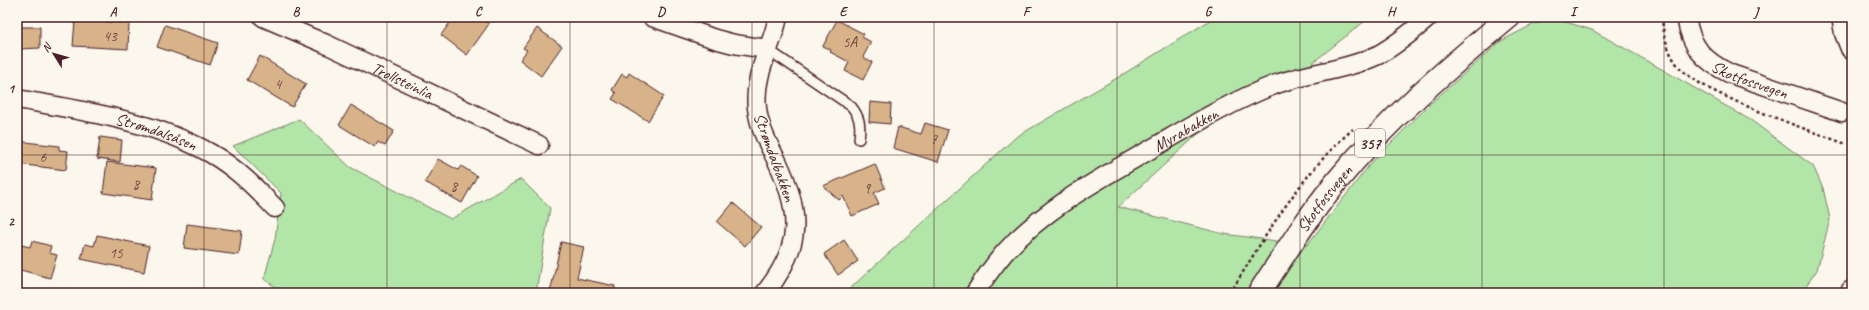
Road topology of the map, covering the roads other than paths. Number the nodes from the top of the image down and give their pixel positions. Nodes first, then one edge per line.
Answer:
1 (264, 17) edge
2 (652, 17) edge
3 (778, 17) edge
4 (1429, 17) edge
5 (1509, 17) edge
6 (1686, 17) edge
7 (1843, 17) edge
8 (1852, 48) edge
9 (767, 49) junction
10 (17, 99) edge
11 (1842, 112) dead end
12 (859, 139) dead end
13 (539, 146) dead end
14 (275, 208) dead end
15 (764, 293) edge
16 (975, 293) edge
17 (1258, 293) edge

1 - 13 street, Trollsteinlia
2 - 9 street
3 - 9 street, Strømdalbakken
4 - 16 street, Myrabakken
5 - 17 main road, Skotfossvegen / 357
6 - 11 street, Skotfossvegen
7 - 8 main road
9 - 12 lane
9 - 15 street, Strømdalbakken
10 - 14 street, Strømdalsåsen

